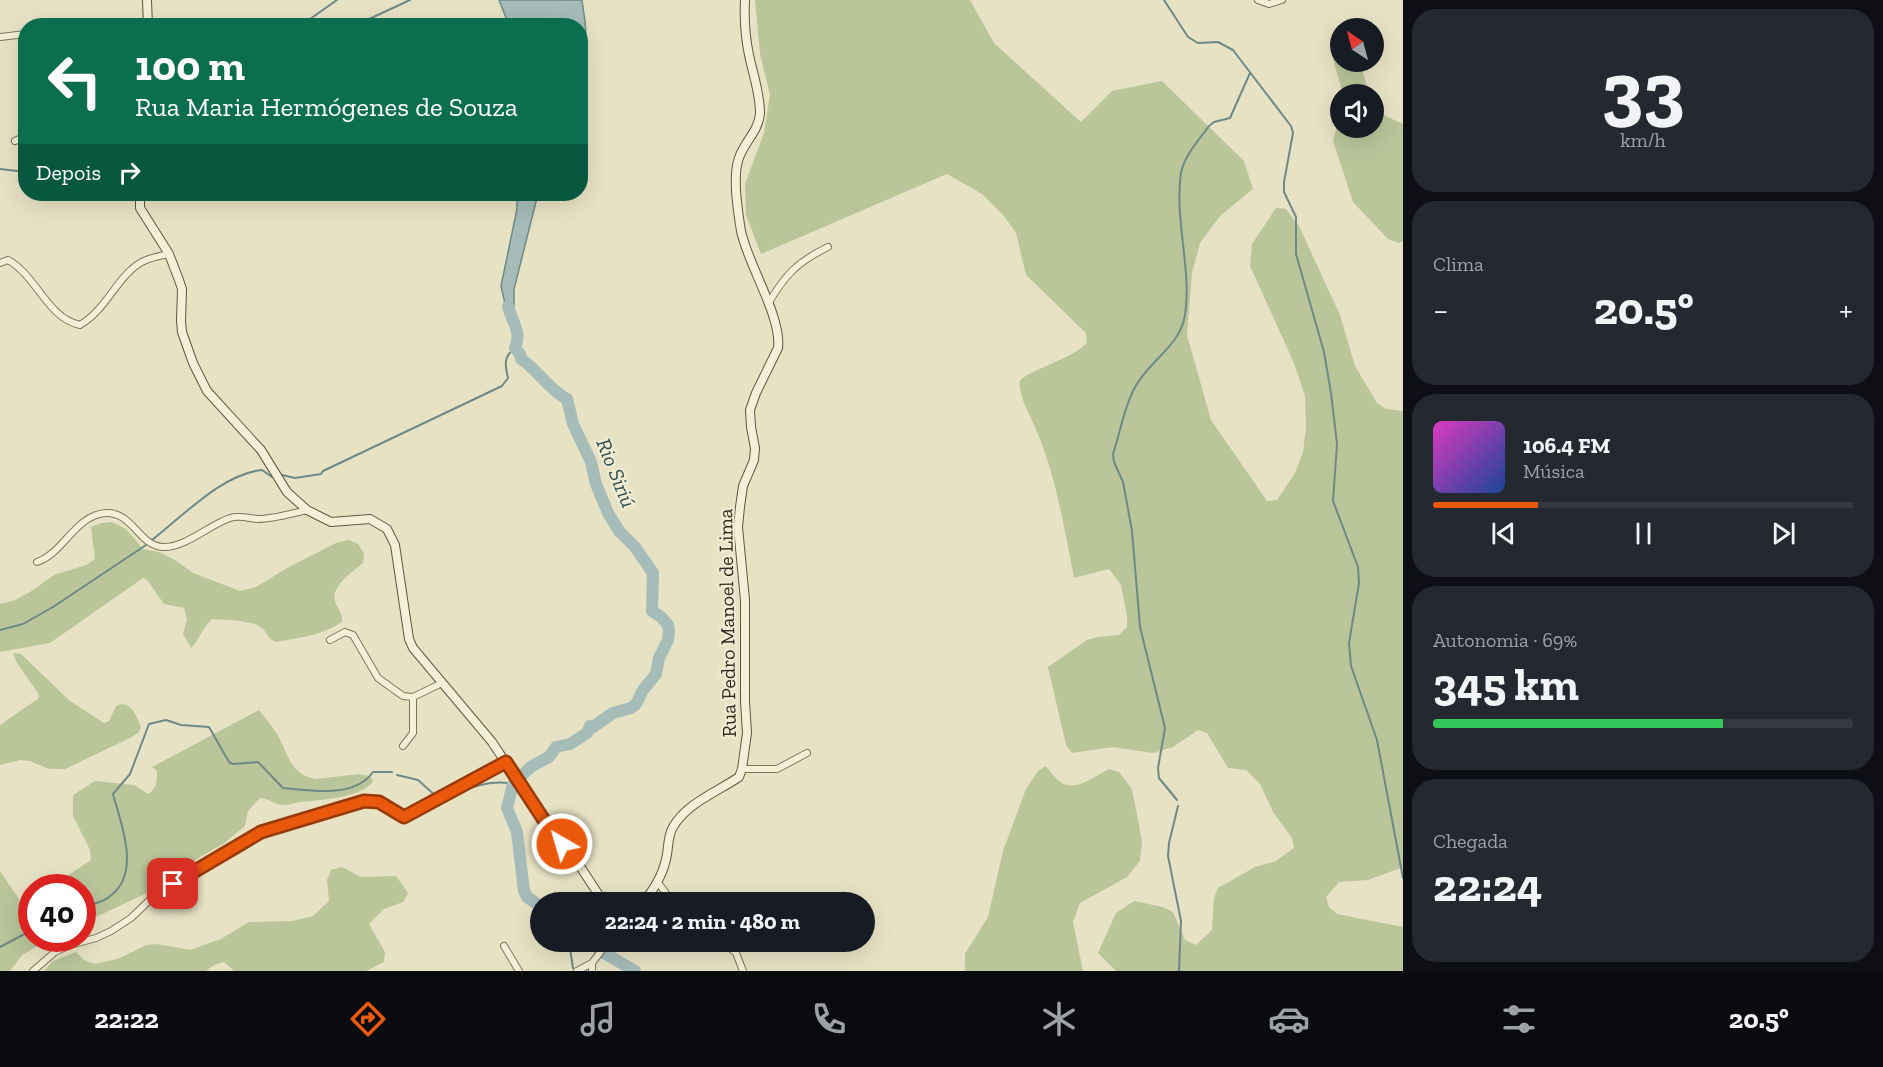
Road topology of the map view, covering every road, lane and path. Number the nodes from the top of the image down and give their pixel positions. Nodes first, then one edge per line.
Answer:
1 (147, 0) edge
2 (745, 0) edge
3 (1258, 0) edge
4 (1282, 0) edge
5 (148, 18) edge
6 (18, 35) edge
7 (0, 37) edge
8 (18, 140) edge
9 (15, 141) dead end
10 (140, 201) edge
11 (828, 247) dead end
12 (169, 254) junction
13 (0, 262) edge
14 (768, 305) junction
15 (307, 510) junction
16 (37, 562) dead end
17 (330, 640) dead end
18 (442, 683) junction
19 (413, 697) junction
20 (403, 746) dead end
21 (807, 753) dead end
22 (506, 762) junction
23 (742, 769) junction
24 (657, 882) junction
25 (597, 892) edge
26 (651, 892) edge
27 (665, 892) edge
28 (504, 946) dead end
29 (600, 952) edge
30 (734, 952) edge
31 (592, 963) junction
32 (33, 971) edge
33 (519, 971) edge
34 (577, 971) edge
35 (592, 971) edge
36 (743, 971) edge

1 - 5 street
2 - 14 street, Rua Pedro Manoel de Lima
3 - 4 street
6 - 7 street
8 - 9 street
10 - 12 street
11 - 14 street
12 - 13 street
12 - 15 street
14 - 23 street, Rua Pedro Manoel de Lima
15 - 16 street
15 - 18 street
17 - 19 street
18 - 19 street
18 - 22 street
19 - 20 street
21 - 23 street
22 - 25 street
22 - 32 street
23 - 24 street
24 - 26 street
24 - 27 street
28 - 33 street
29 - 31 street
30 - 36 street
31 - 34 street
31 - 35 street

